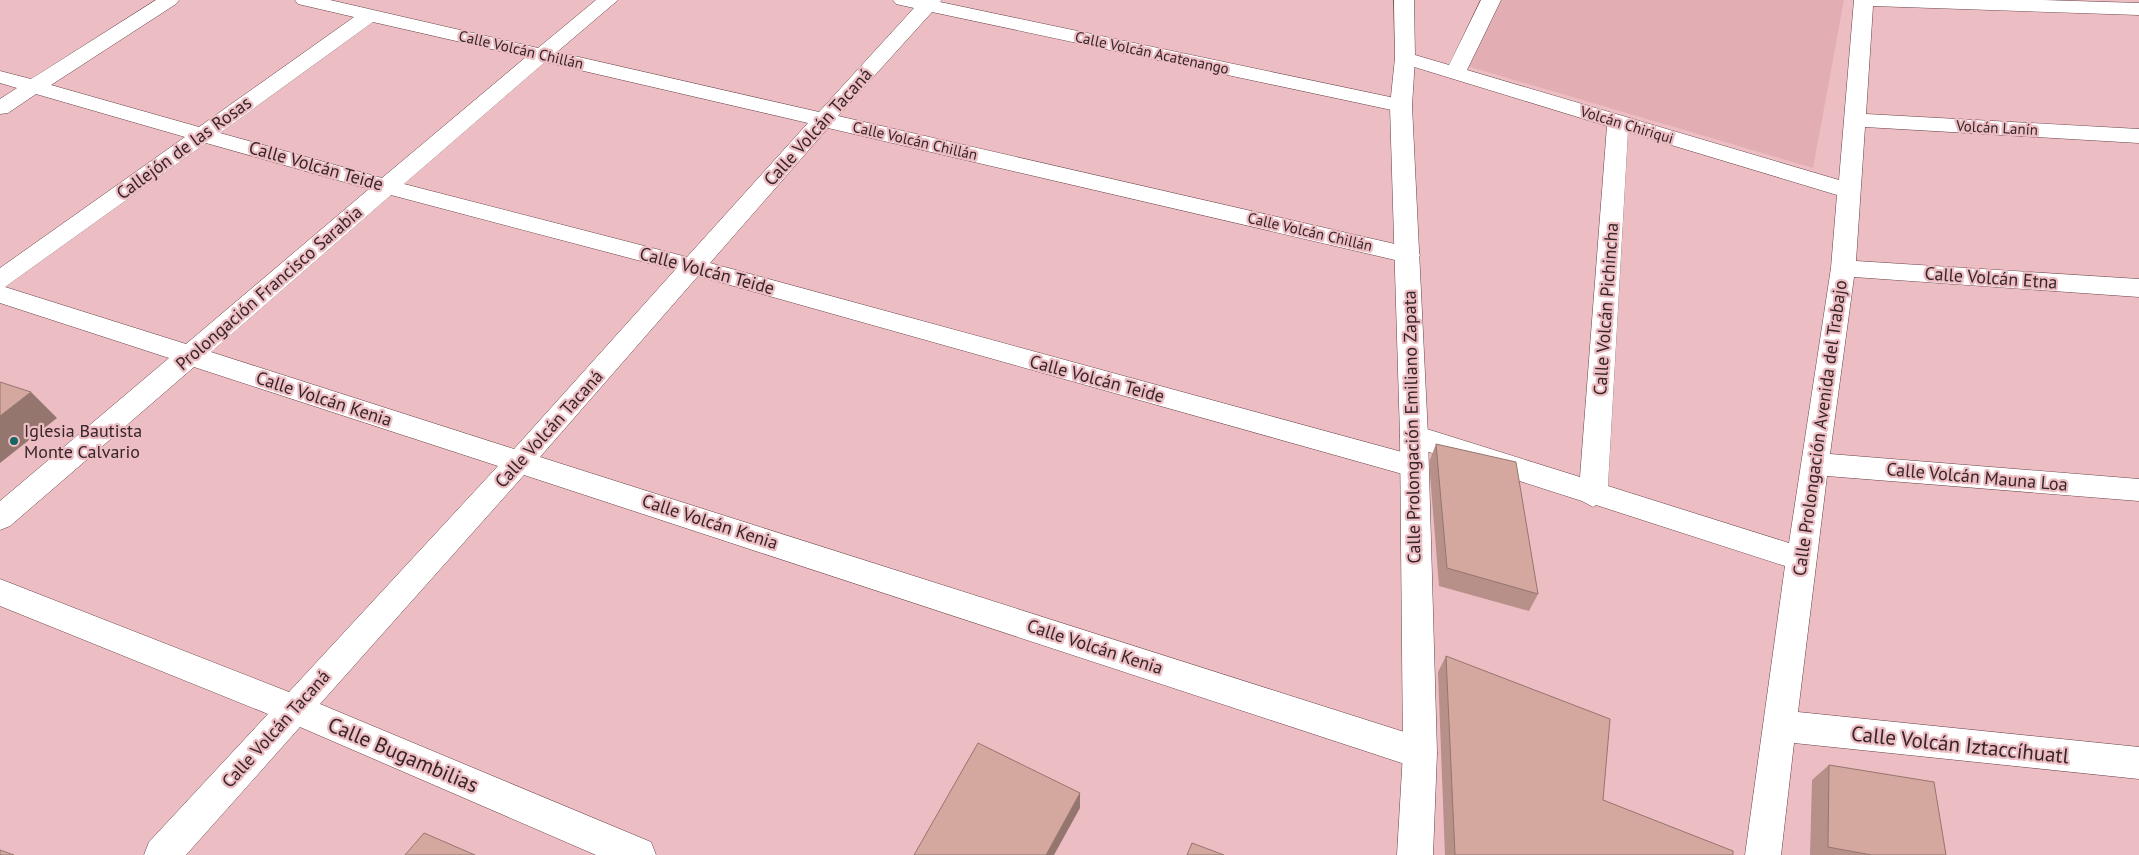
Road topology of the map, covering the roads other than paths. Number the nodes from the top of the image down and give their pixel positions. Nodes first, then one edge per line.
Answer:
1 (169, 0) edge
2 (305, 0) edge
3 (608, 0) edge
4 (1404, 0) edge
5 (1491, 0) edge
6 (1864, 0) edge
7 (1871, 0) edge
8 (921, 2) edge
9 (2139, 9) edge
10 (368, 16) junction
11 (542, 54) junction
12 (1405, 58) junction
13 (1456, 73) junction
14 (0, 77) edge
15 (33, 87) junction
16 (1401, 106) junction
17 (0, 108) edge
18 (823, 120) junction
19 (1854, 120) junction
20 (1618, 123) junction
21 (204, 134) junction
22 (2139, 136) edge
23 (387, 187) junction
24 (1849, 191) junction
25 (1408, 255) junction
26 (694, 267) junction
27 (1843, 268) junction
28 (0, 280) edge
29 (2139, 288) edge
30 (0, 294) edge
31 (189, 356) junction
32 (1414, 436) junction
33 (520, 461) junction
34 (1816, 464) junction
35 (1413, 466) junction
36 (2139, 490) edge
37 (1593, 495) junction
38 (0, 518) edge
39 (1801, 559) junction
40 (0, 592) edge
41 (294, 709) junction
42 (1780, 726) junction
43 (1420, 752) junction
44 (2139, 763) edge
45 (162, 855) edge
46 (638, 855) edge
47 (1415, 855) edge
48 (1764, 855) edge

1 - 15 street
2 - 10 street, Calle Volcán Chillán
3 - 11 street, Prolongación Francisco Sarabia
4 - 12 street, Calle Prolongación Emiliano Zapata
5 - 13 street
6 - 19 street, Calle Prolongación Avenida del Trabajo
7 - 9 street
8 - 16 street, Calle Volcán Acatenango
8 - 18 street, Calle Volcán Tacaná
10 - 11 street, Calle Volcán Chillán
10 - 21 street, Callejón de las Rosas
11 - 18 street, Calle Volcán Chillán
11 - 23 street, Prolongación Francisco Sarabia
12 - 13 street, Volcán Chiriqui
12 - 16 street, Calle Prolongación Emiliano Zapata
13 - 20 street, Volcán Chiriqui
14 - 15 street, Calle Volcán Teide
15 - 17 street
15 - 21 street, Calle Volcán Teide
16 - 25 street, Calle Prolongación Emiliano Zapata
18 - 25 street, Calle Volcán Chillán
18 - 26 street, Calle Volcán Tacaná
19 - 22 street, Volcán Lanín
19 - 24 street, Calle Prolongación Avenida del Trabajo
20 - 24 street, Volcán Chiriqui
20 - 37 street, Calle Volcán Pichincha
21 - 23 street, Calle Volcán Teide
21 - 28 street, Callejón de las Rosas
23 - 26 street, Calle Volcán Teide
23 - 31 street, Prolongación Francisco Sarabia
24 - 27 street, Calle Prolongación Avenida del Trabajo
25 - 32 street, Calle Prolongación Emiliano Zapata
26 - 33 street, Calle Volcán Tacaná
26 - 35 street, Calle Volcán Teide
27 - 29 street, Calle Volcán Etna
27 - 34 street, Calle Prolongación Avenida del Trabajo
30 - 31 street, Calle Volcán Kenia
31 - 33 street, Calle Volcán Kenia
31 - 38 street, Prolongación Francisco Sarabia
32 - 35 street, Calle Prolongación Emiliano Zapata
32 - 37 street
33 - 41 street, Calle Volcán Tacaná
33 - 43 street, Calle Volcán Kenia
34 - 36 street, Calle Volcán Mauna Loa
34 - 39 street, Calle Prolongación Avenida del Trabajo
35 - 43 street, Calle Prolongación Emiliano Zapata
37 - 39 street
39 - 42 street, Calle Prolongación Avenida del Trabajo
40 - 41 street, Calle Bugambilias
41 - 45 street, Calle Volcán Tacaná
41 - 46 street, Calle Bugambilias
42 - 44 street, Calle Volcán Iztaccíhuatl
42 - 48 street, Calle Prolongación Avenida del Trabajo
43 - 47 street, Calle Prolongación Emiliano Zapata

